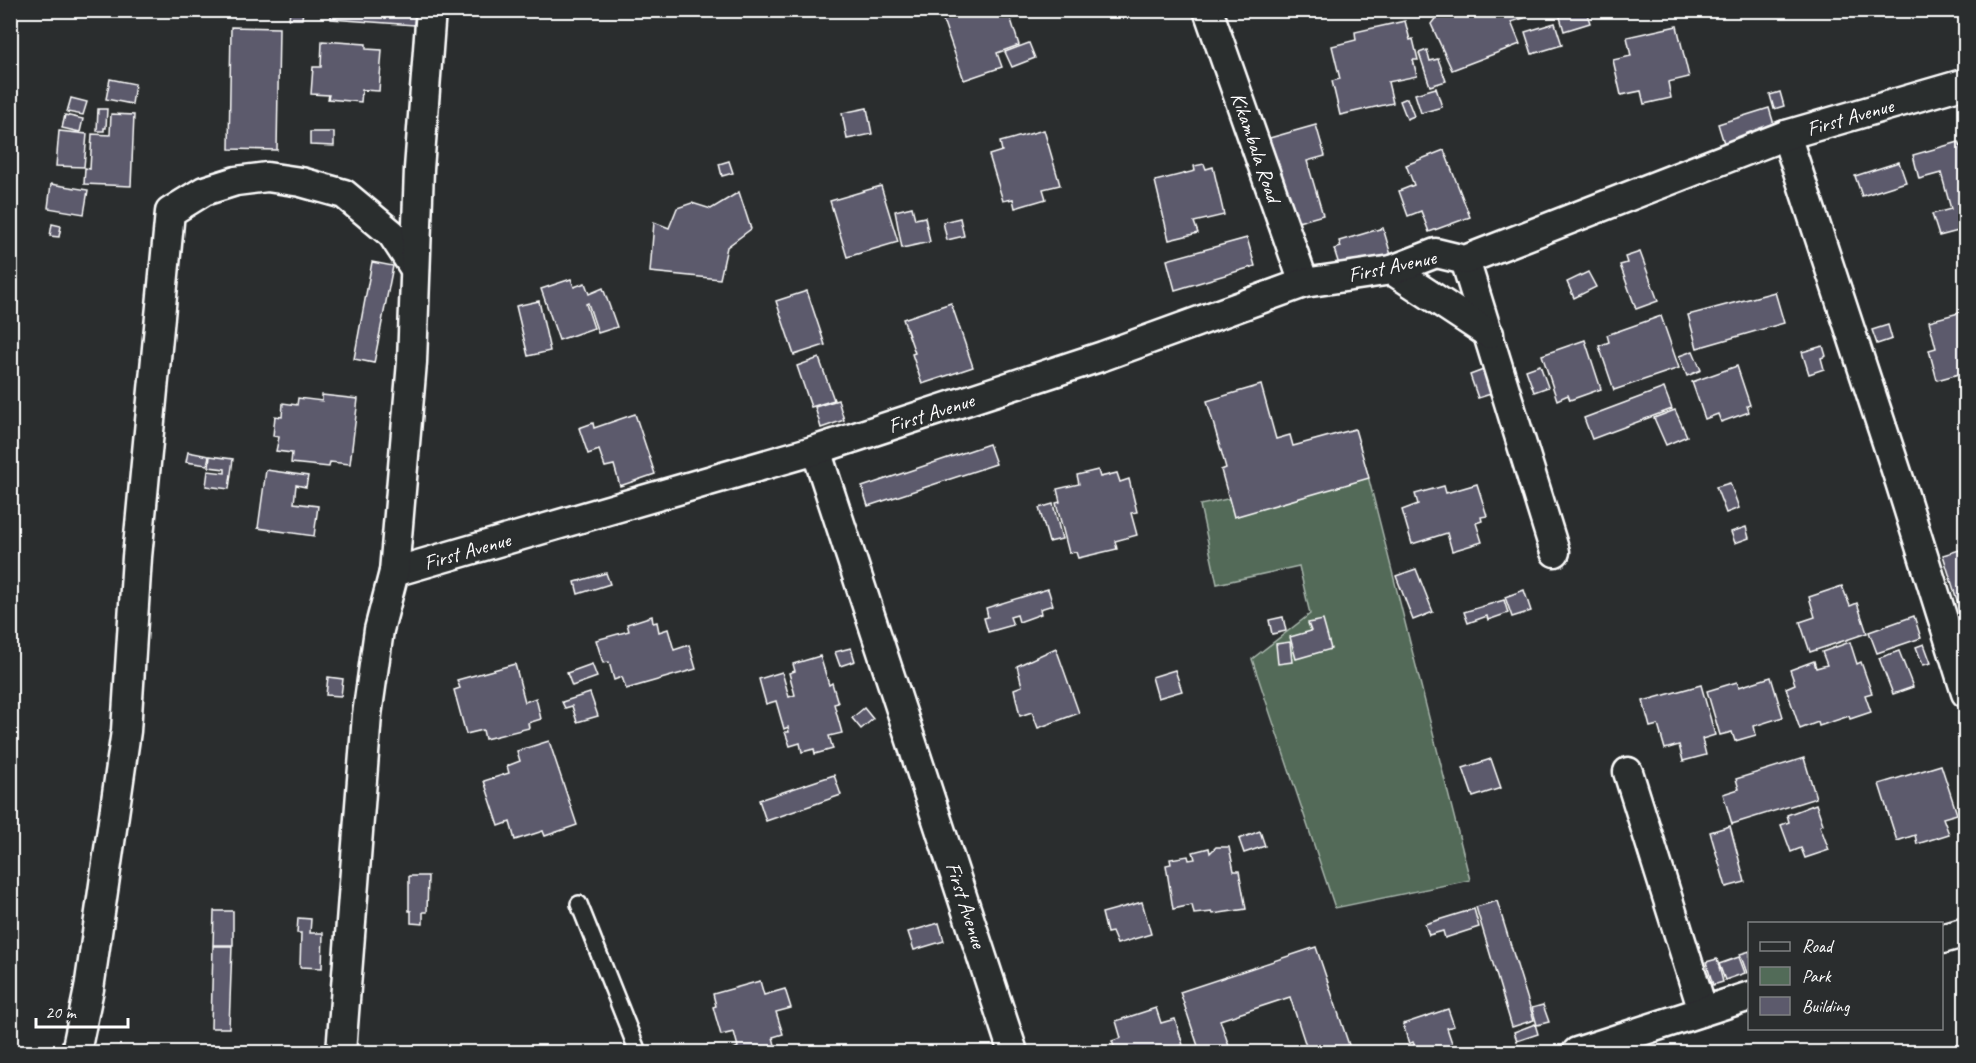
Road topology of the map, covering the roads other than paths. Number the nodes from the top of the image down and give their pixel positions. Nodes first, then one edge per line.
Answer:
1 (431, 10) edge
2 (1208, 10) edge
3 (1965, 83) edge
4 (1786, 135) junction
5 (1465, 260) junction
6 (415, 269) junction
7 (1392, 270) junction
8 (1304, 283) junction
9 (1489, 334) junction
10 (816, 450) junction
11 (1555, 552) dead end
12 (394, 572) junction
13 (1965, 693) edge
14 (1628, 772) dead end
15 (579, 904) dead end
16 (1965, 932) edge
17 (1943, 938) edge
18 (1748, 996) edge
19 (1704, 1011) junction
20 (76, 1053) edge
21 (340, 1053) edge
22 (638, 1053) edge
23 (1013, 1053) edge
24 (1577, 1053) edge

1 - 6 street
2 - 8 street, Kikambala Road
3 - 4 street, First Avenue
4 - 5 street, First Avenue
4 - 13 street
5 - 7 street, First Avenue
5 - 9 street
6 - 12 street
6 - 20 street
7 - 8 street, First Avenue
7 - 9 street
8 - 10 street, First Avenue
9 - 11 street
10 - 12 street, First Avenue
10 - 23 street, First Avenue
12 - 21 street
14 - 19 street
15 - 22 lane
16 - 17 street
18 - 19 street
19 - 24 street

